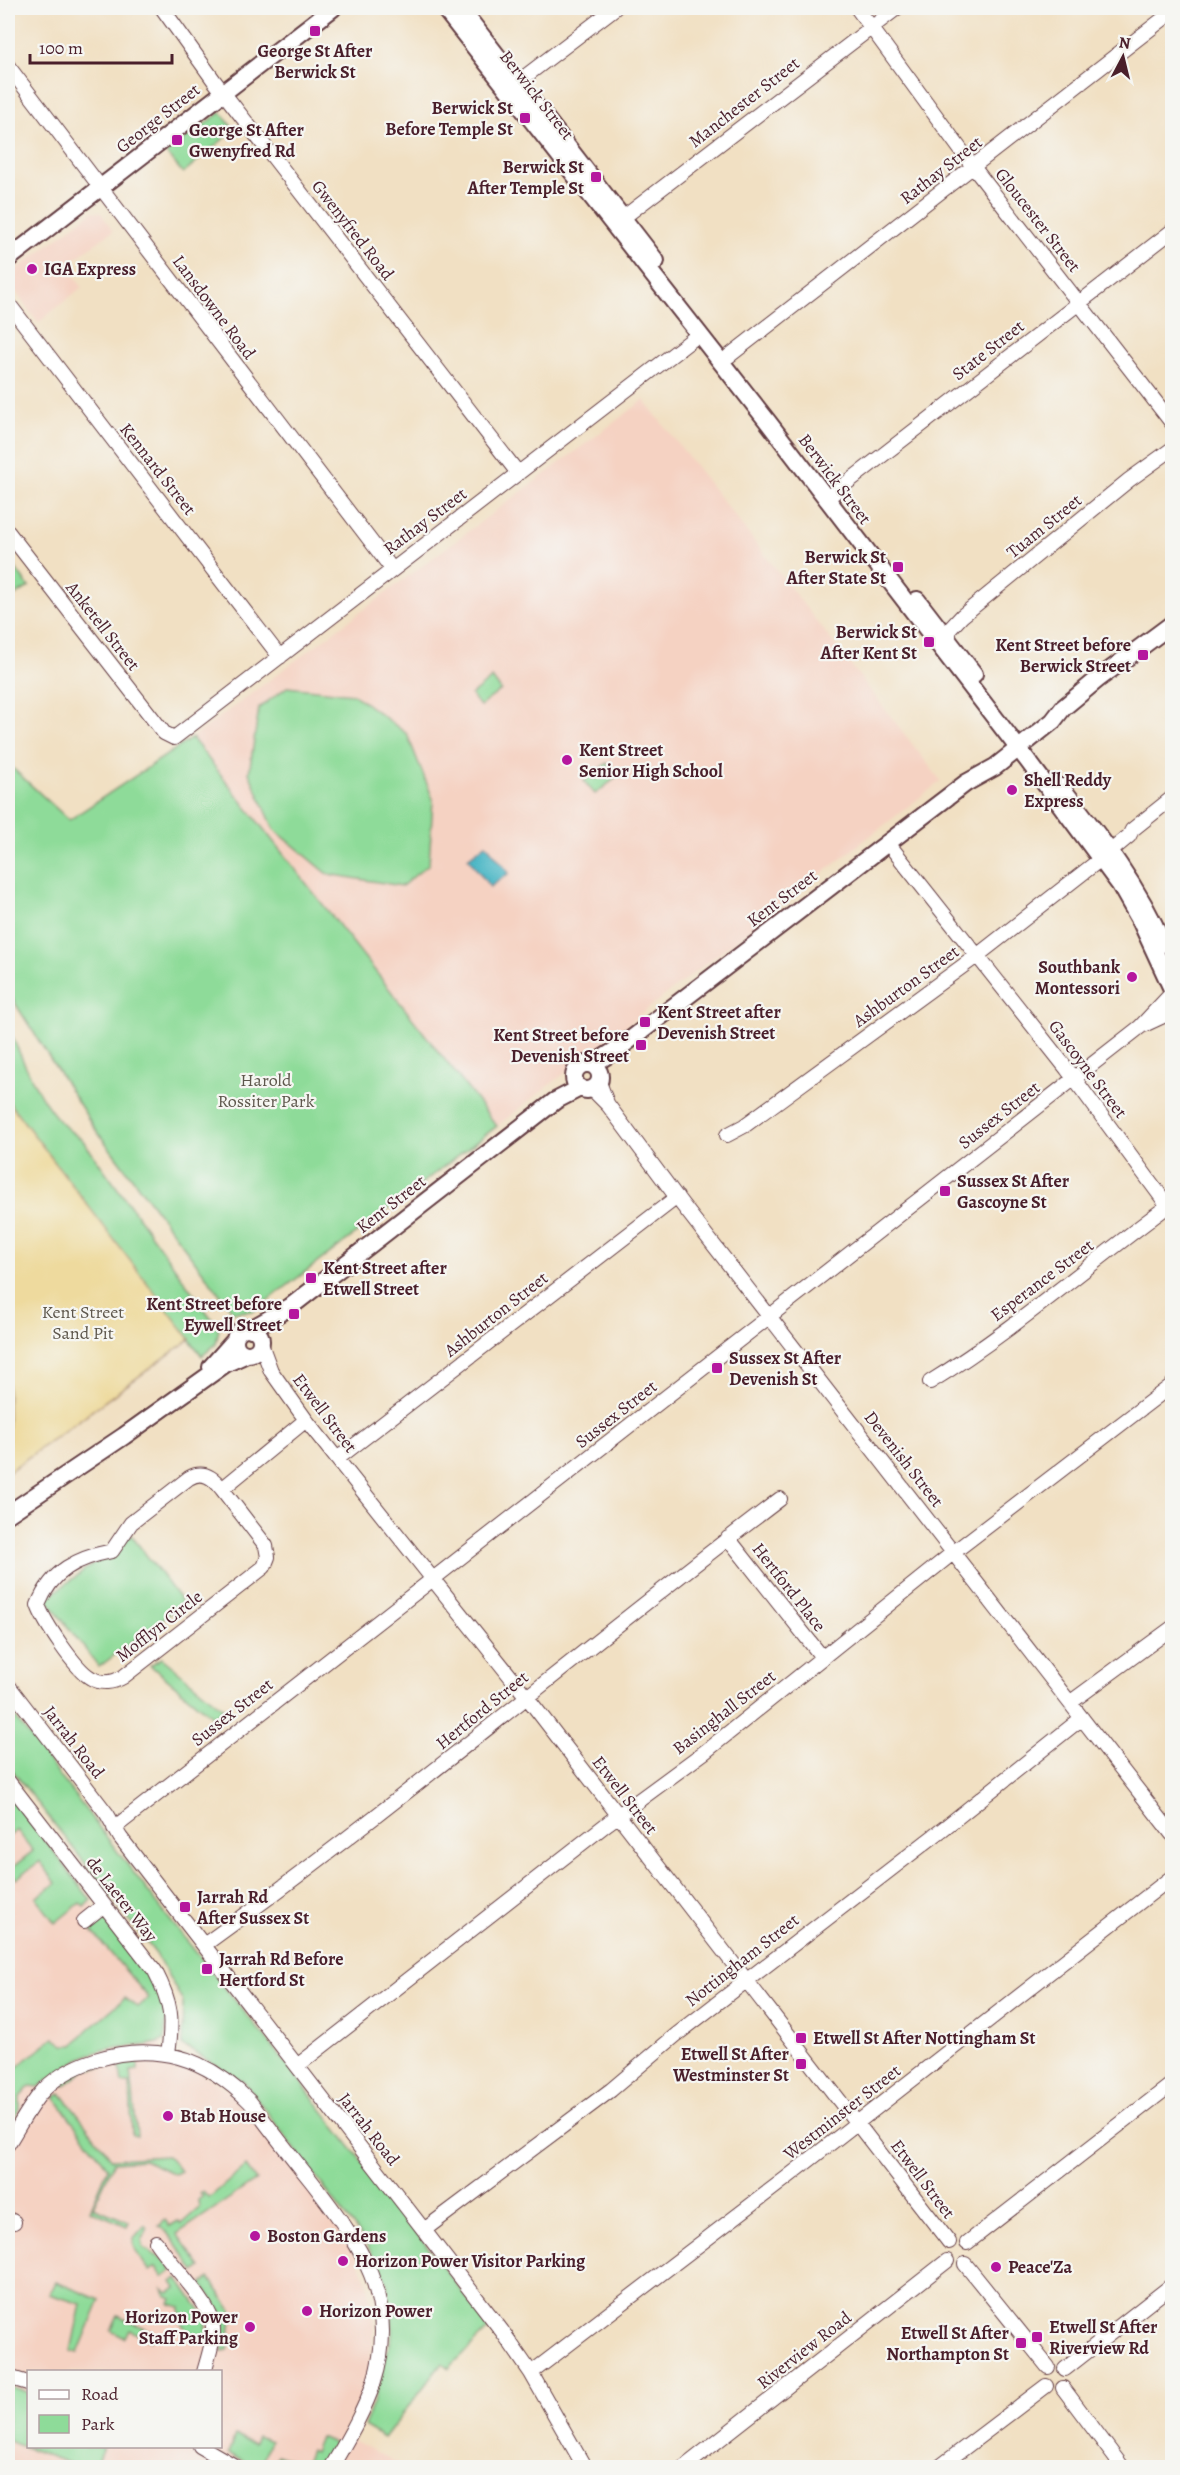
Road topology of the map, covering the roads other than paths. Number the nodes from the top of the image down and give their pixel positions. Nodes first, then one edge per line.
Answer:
1 (162, 8) edge
2 (333, 8) edge
3 (444, 8) edge
4 (460, 8) edge
5 (615, 8) edge
6 (857, 8) edge
7 (897, 8) edge
8 (1173, 12) edge
9 (872, 27) junction
10 (8, 66) edge
11 (513, 85) junction
12 (223, 92) junction
13 (974, 168) junction
14 (100, 188) junction
15 (618, 222) junction
16 (1173, 231) edge
17 (8, 259) edge
18 (1080, 302) junction
19 (8, 303) edge
20 (698, 335) junction
21 (729, 356) junction
22 (1173, 423) edge
23 (1173, 449) edge
24 (518, 473) junction
25 (831, 496) junction
26 (8, 532) edge
27 (392, 569) junction
28 (1173, 624) edge
29 (949, 639) junction
30 (280, 657) junction
31 (174, 738) joint
32 (1019, 741) junction
33 (1173, 798) edge
34 (887, 842) junction
35 (1105, 851) junction
36 (978, 955) junction
37 (1173, 966) edge
38 (1173, 991) edge
39 (1173, 1012) edge
40 (1140, 1027) junction
41 (590, 1079) junction
42 (1074, 1079) junction
43 (727, 1135) dead end
44 (677, 1197) junction
45 (1170, 1204) edge
46 (771, 1316) junction
47 (254, 1345) junction
48 (930, 1382) dead end
49 (1173, 1385) edge
50 (306, 1420) junction
51 (337, 1459) junction
52 (222, 1489) junction
53 (780, 1499) dead end
54 (8, 1501) edge
55 (8, 1514) edge
56 (728, 1538) junction
57 (954, 1552) junction
58 (433, 1578) junction
59 (1173, 1628) edge
60 (822, 1657) junction
61 (8, 1685) edge
62 (8, 1696) edge
63 (526, 1696) junction
64 (1071, 1702) junction
65 (1082, 1718) junction
66 (8, 1780) edge
67 (618, 1815) junction
68 (112, 1825) junction
69 (1173, 1834) edge
70 (1173, 1877) edge
71 (104, 1905) junction
72 (84, 1921) dead end
73 (204, 1945) junction
74 (746, 1980) junction
75 (168, 2054) junction
76 (297, 2066) junction
77 (1173, 2085) edge
78 (857, 2122) junction
79 (8, 2144) edge
80 (424, 2230) junction
81 (156, 2242) dead end
82 (949, 2242) junction
83 (967, 2243) junction
84 (947, 2261) junction
85 (965, 2264) junction
86 (1173, 2285) edge
87 (1048, 2367) junction
88 (1065, 2369) junction
89 (205, 2370) edge
90 (531, 2373) junction
91 (8, 2377) edge
92 (27, 2383) edge
93 (1046, 2386) junction
94 (1063, 2388) junction
95 (203, 2448) edge
96 (238, 2468) edge
97 (331, 2468) edge
98 (585, 2468) edge
99 (683, 2468) edge
100 (938, 2468) edge
101 (1123, 2468) edge

1 - 12 street, Gwenyfred Road
2 - 12 main road, George Street
3 - 11 main road, Berwick Street
4 - 11 main road, Berwick Street
5 - 11 street
6 - 9 street, Gloucester Street
7 - 9 street, Manchester Street
8 - 13 street, Rathay Street
9 - 13 street, Gloucester Street
9 - 15 street, Manchester Street
10 - 14 street, Lansdowne Road
11 - 15 main road, Berwick Street
12 - 14 main road, George Street
12 - 24 street, Gwenyfred Road
13 - 18 street, Gloucester Street
13 - 21 street, Rathay Street
14 - 17 main road, George Street
14 - 27 street, Lansdowne Road
15 - 20 main road, Berwick Street
15 - 21 main road, Berwick Street
16 - 18 street, State Street
18 - 22 street, Gloucester Street
18 - 25 street, State Street
19 - 30 street, Kennard Street
20 - 24 street, Rathay Street
20 - 25 main road, Berwick Street
21 - 25 main road, Berwick Street
23 - 29 street, Tuam Street
24 - 27 street, Rathay Street
25 - 29 main road, Berwick Street
25 - 32 main road, Berwick Street
26 - 31 street, Anketell Street
27 - 30 street, Rathay Street
28 - 32 main road, Kent Street
29 - 32 main road, Berwick Street
30 - 31 street, Rathay Street
32 - 34 main road, Kent Street
32 - 35 main road, Berwick Street
33 - 35 street, Ashburton Street
34 - 36 street, Gascoyne Street
34 - 41 main road, Kent Street
35 - 36 street, Ashburton Street
35 - 37 main road, Berwick Street
35 - 38 main road, Berwick Street
36 - 42 street, Gascoyne Street
36 - 43 street, Ashburton Street
38 - 40 street, Sussex Street
39 - 40 street, Sussex Street
40 - 42 street, Sussex Street
41 - 44 street, Devenish Street
41 - 47 main road, Kent Street
42 - 45 street, Gascoyne Street
42 - 46 street, Sussex Street
44 - 46 street, Devenish Street
44 - 51 street, Ashburton Street
45 - 48 street, Esperance Street
46 - 57 street, Devenish Street
46 - 58 street, Sussex Street
47 - 50 street, Etwell Street
47 - 54 main road
47 - 55 main road, Kent Street
49 - 57 street, Basinghall Street
50 - 51 street, Etwell Street
50 - 52 street
51 - 58 street, Etwell Street
52 - 52 street, Mofflyn Circle
53 - 56 street, Hertford Street
56 - 60 street, Hertford Place
56 - 63 street, Hertford Street
57 - 60 street, Basinghall Street
57 - 64 street, Devenish Street
58 - 63 street, Etwell Street
58 - 68 street, Sussex Street
59 - 64 street
60 - 67 street, Basinghall Street
61 - 68 street, Jarrah Road
62 - 68 street, Jarrah Road
63 - 67 street, Etwell Street
63 - 73 street, Hertford Street
64 - 65 street, Devenish Street
65 - 69 street, Devenish Street
65 - 74 street, Nottingham Street
66 - 71 street, de Laeter Way
67 - 74 street, Etwell Street
67 - 76 street, Basinghall Street
68 - 73 street, Jarrah Road
70 - 78 street, Westminster Street
71 - 72 street
71 - 75 street, de Laeter Way
73 - 76 street, Jarrah Road
74 - 78 street, Etwell Street
74 - 80 street, Nottingham Street
75 - 79 street
75 - 97 street
76 - 80 street, Jarrah Road
77 - 83 street
78 - 82 street, Etwell Street
78 - 90 street, Westminster Street
80 - 90 street, Jarrah Road
81 - 89 street
82 - 83 street
82 - 84 street
83 - 85 street
84 - 85 street
84 - 99 street, Riverview Road
85 - 87 street
86 - 88 street
87 - 88 street
87 - 93 street
88 - 94 street
90 - 98 street, Jarrah Road
91 - 92 street
93 - 94 street
93 - 100 street
94 - 101 street
95 - 96 street

